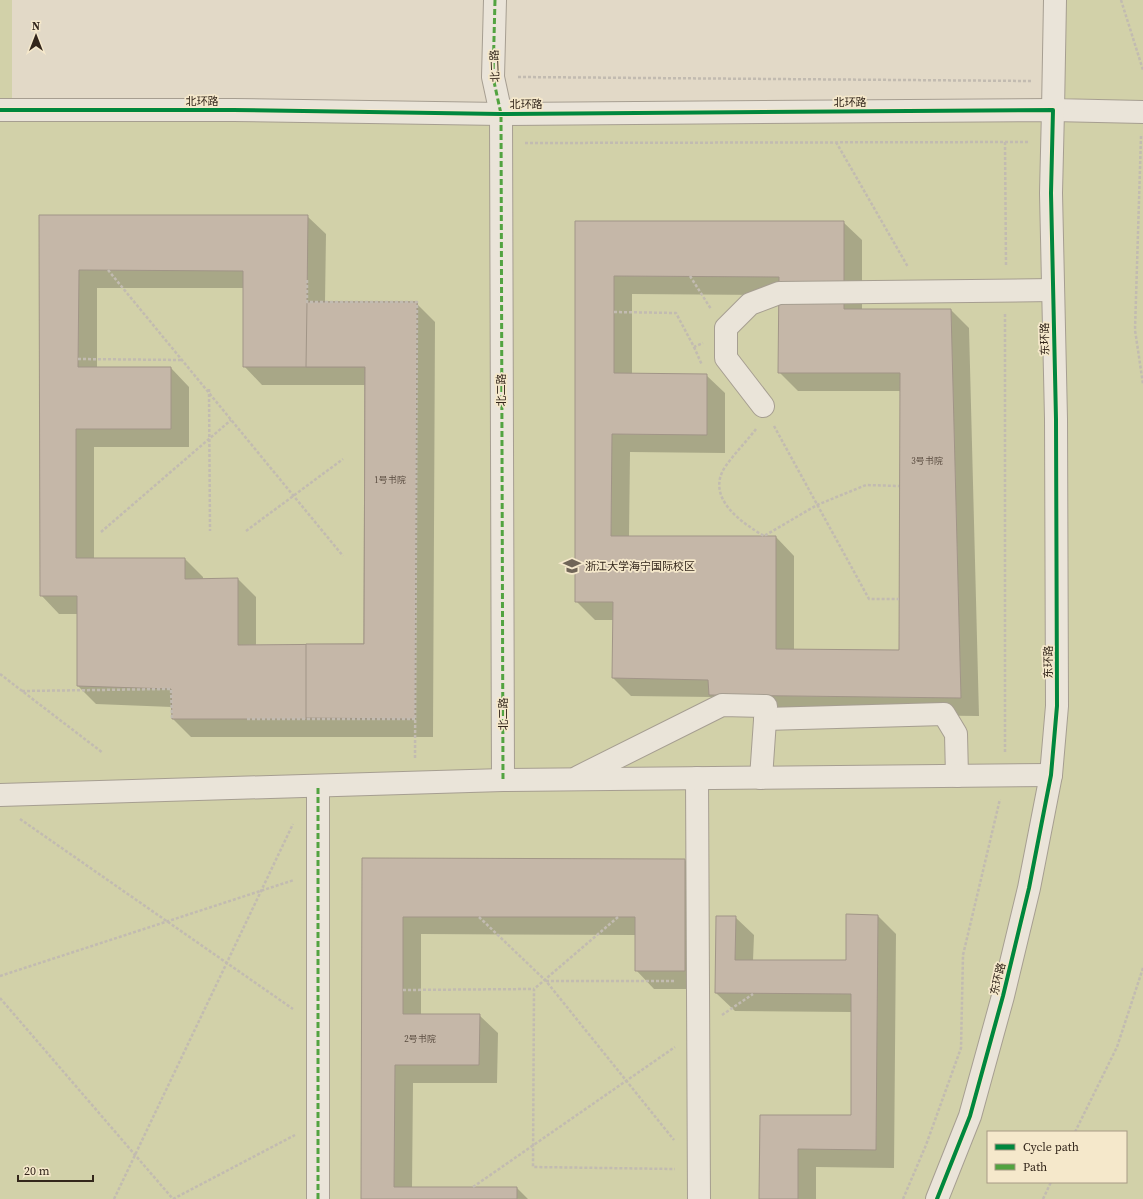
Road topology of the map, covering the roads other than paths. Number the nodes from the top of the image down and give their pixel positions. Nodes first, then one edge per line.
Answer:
1 (495, 0) edge
2 (1056, 0) edge
3 (0, 110) edge
4 (1053, 110) junction
5 (1143, 112) edge
6 (501, 114) junction
7 (1053, 290) junction
8 (765, 410) road end
9 (765, 719) junction
10 (1051, 775) junction
11 (957, 776) junction
12 (697, 778) junction
13 (761, 778) junction
14 (573, 779) junction
15 (503, 780) junction
16 (318, 786) junction
17 (0, 795) edge
18 (318, 1199) edge
19 (699, 1199) edge
20 (937, 1199) edge

1 - 6 street, 北二路
2 - 4 street, 东环路
3 - 6 street, 北环路
4 - 5 street, 北环路
4 - 6 street, 北环路
4 - 7 street, 东环路
6 - 15 street, 北二路
7 - 8 street
7 - 10 street, 东环路
9 - 11 street
9 - 13 street
9 - 14 street
10 - 11 street
10 - 20 street, 东环路
11 - 13 street
12 - 13 street
12 - 14 street
12 - 19 street
14 - 15 street
15 - 16 street
16 - 17 street
16 - 18 street

